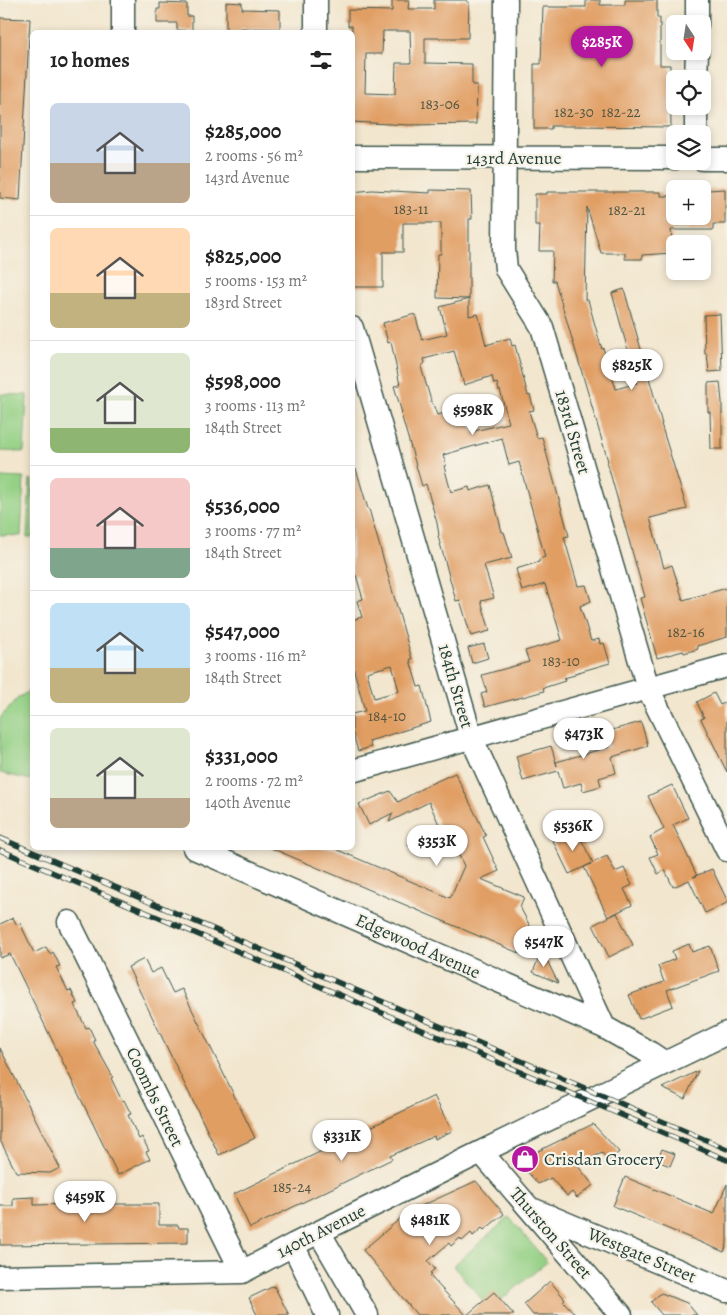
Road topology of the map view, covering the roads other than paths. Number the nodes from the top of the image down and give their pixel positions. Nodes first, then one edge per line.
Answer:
1 (123, 0) edge
2 (316, 0) edge
3 (506, 0) edge
4 (697, 0) edge
5 (697, 15) edge
6 (123, 30) edge
7 (316, 30) edge
8 (355, 157) edge
9 (505, 158) junction
10 (666, 158) edge
11 (711, 159) edge
12 (727, 159) edge
13 (355, 338) edge
14 (727, 666) edge
15 (648, 688) junction
16 (471, 737) junction
17 (355, 770) edge
18 (199, 850) edge
19 (727, 850) edge
20 (69, 922) dead end
21 (604, 1027) junction
22 (727, 1033) edge
23 (665, 1063) junction
24 (481, 1152) junction
25 (530, 1208) junction
26 (318, 1232) junction
27 (293, 1245) junction
28 (242, 1272) junction
29 (0, 1277) edge
30 (727, 1291) edge
31 (327, 1315) edge
32 (367, 1315) edge
33 (622, 1315) edge

1 - 6 street
2 - 7 street
3 - 9 street, 183rd Street
4 - 5 street
8 - 9 street, 143rd Avenue
9 - 10 street, 143rd Avenue
9 - 15 street, 183rd Street
11 - 12 street
13 - 16 street, 184th Street
14 - 15 street
15 - 16 street
15 - 19 street, 183rd Street
16 - 17 street
16 - 21 street, 184th Street
18 - 21 street, Edgewood Avenue
20 - 28 street, Coombs Street
21 - 23 street, Edgewood Avenue
22 - 23 street, 140th Avenue
23 - 24 street, 140th Avenue
24 - 25 street, Thurston Street
24 - 26 street, 140th Avenue
25 - 30 street, Westgate Street
25 - 33 street, Thurston Street
26 - 27 street, 140th Avenue
26 - 32 street
27 - 28 street, 140th Avenue
27 - 31 street
28 - 29 street, 140th Avenue

